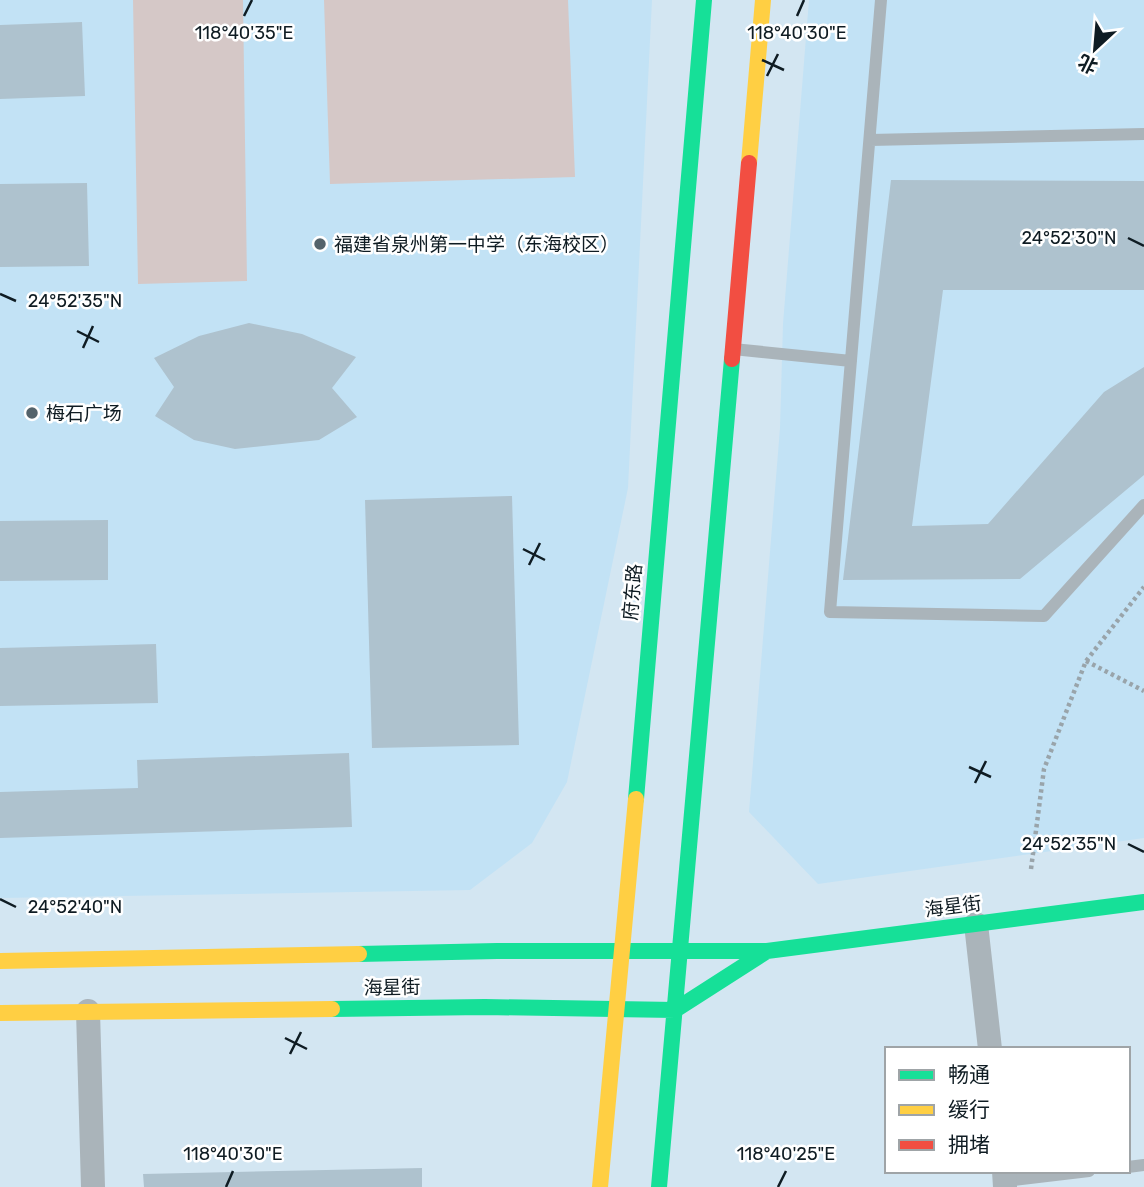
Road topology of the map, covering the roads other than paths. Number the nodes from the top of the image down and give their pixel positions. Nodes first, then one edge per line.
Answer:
1 (704, 0) edge
2 (763, 0) edge
3 (881, 0) edge
4 (1144, 134) edge
5 (870, 140) junction
6 (733, 349) junction
7 (851, 361) junction
8 (1144, 505) edge
9 (1144, 902) edge
10 (976, 924) junction
11 (623, 950) junction
12 (681, 950) junction
13 (767, 951) junction
14 (0, 961) edge
15 (617, 1009) junction
16 (676, 1010) junction
17 (88, 1012) junction
18 (0, 1013) edge
19 (990, 1047) edge
20 (1070, 1173) edge
21 (1005, 1180) edge
22 (93, 1187) edge
23 (600, 1187) edge
24 (659, 1187) edge

1 - 11 main road, 府东路
2 - 6 main road
3 - 5 lane
4 - 5 lane
5 - 7 lane
6 - 7 lane
6 - 12 main road
7 - 8 lane
9 - 10 main road, 海星街
10 - 13 main road, 海星街
10 - 19 street
11 - 12 main road, 海星街
11 - 14 main road, 海星街
11 - 15 main road, 府东路
12 - 13 main road, 海星街
12 - 16 main road
13 - 16 main road, 海星街
15 - 16 main road, 海星街
15 - 17 main road, 海星街
15 - 23 main road, 府东路
16 - 24 main road
17 - 18 main road, 海星街
17 - 22 street
20 - 21 lane

